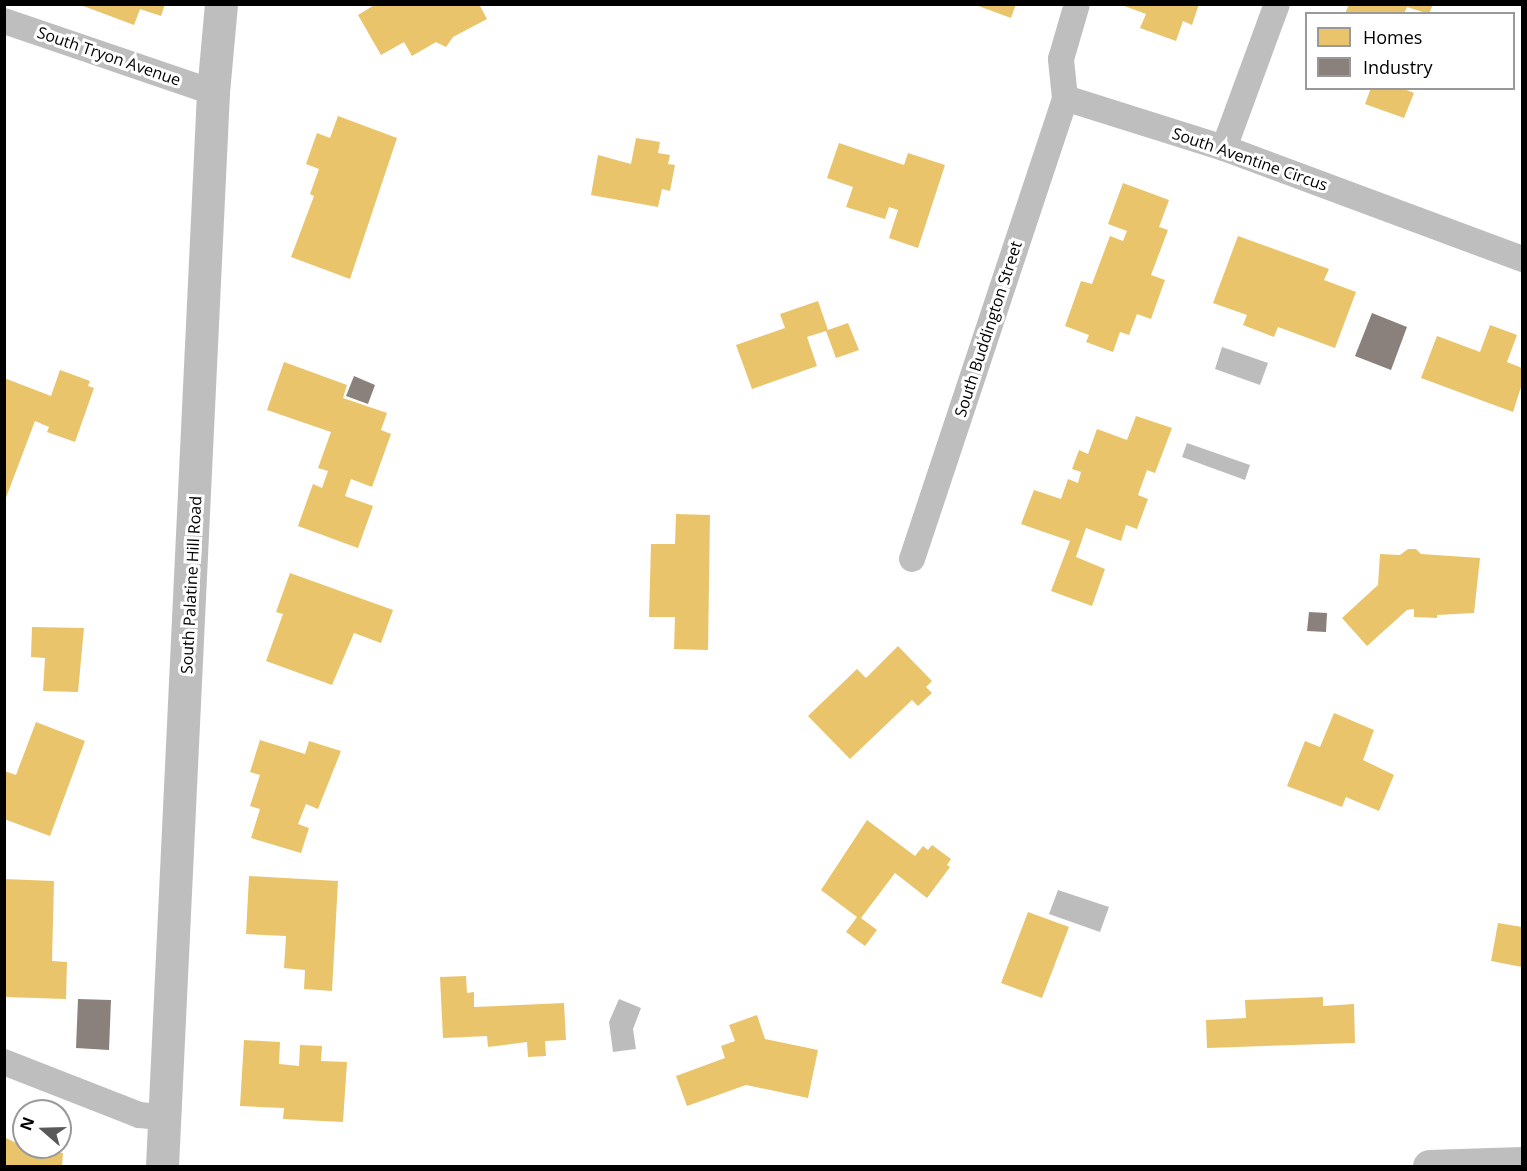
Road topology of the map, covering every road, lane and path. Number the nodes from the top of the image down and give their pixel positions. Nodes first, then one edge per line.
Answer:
1 (221, 4) edge
2 (1077, 4) edge
3 (1277, 4) edge
4 (4, 21) edge
5 (213, 92) junction
6 (1065, 99) junction
7 (1224, 148) junction
8 (1522, 259) edge
9 (912, 559) dead end
10 (4, 1062) edge
11 (164, 1118) junction
12 (1522, 1163) edge
13 (162, 1167) edge
14 (1429, 1167) edge

1 - 5 street, South Palatine Hill Road
2 - 6 street
3 - 7 street
4 - 5 street, South Tryon Avenue
5 - 11 street, South Palatine Hill Road
6 - 7 street, South Aventine Circus
6 - 9 street, South Buddington Street
7 - 8 street, South Aventine Circus
10 - 11 street
11 - 13 street, South Palatine Hill Road
12 - 14 street

